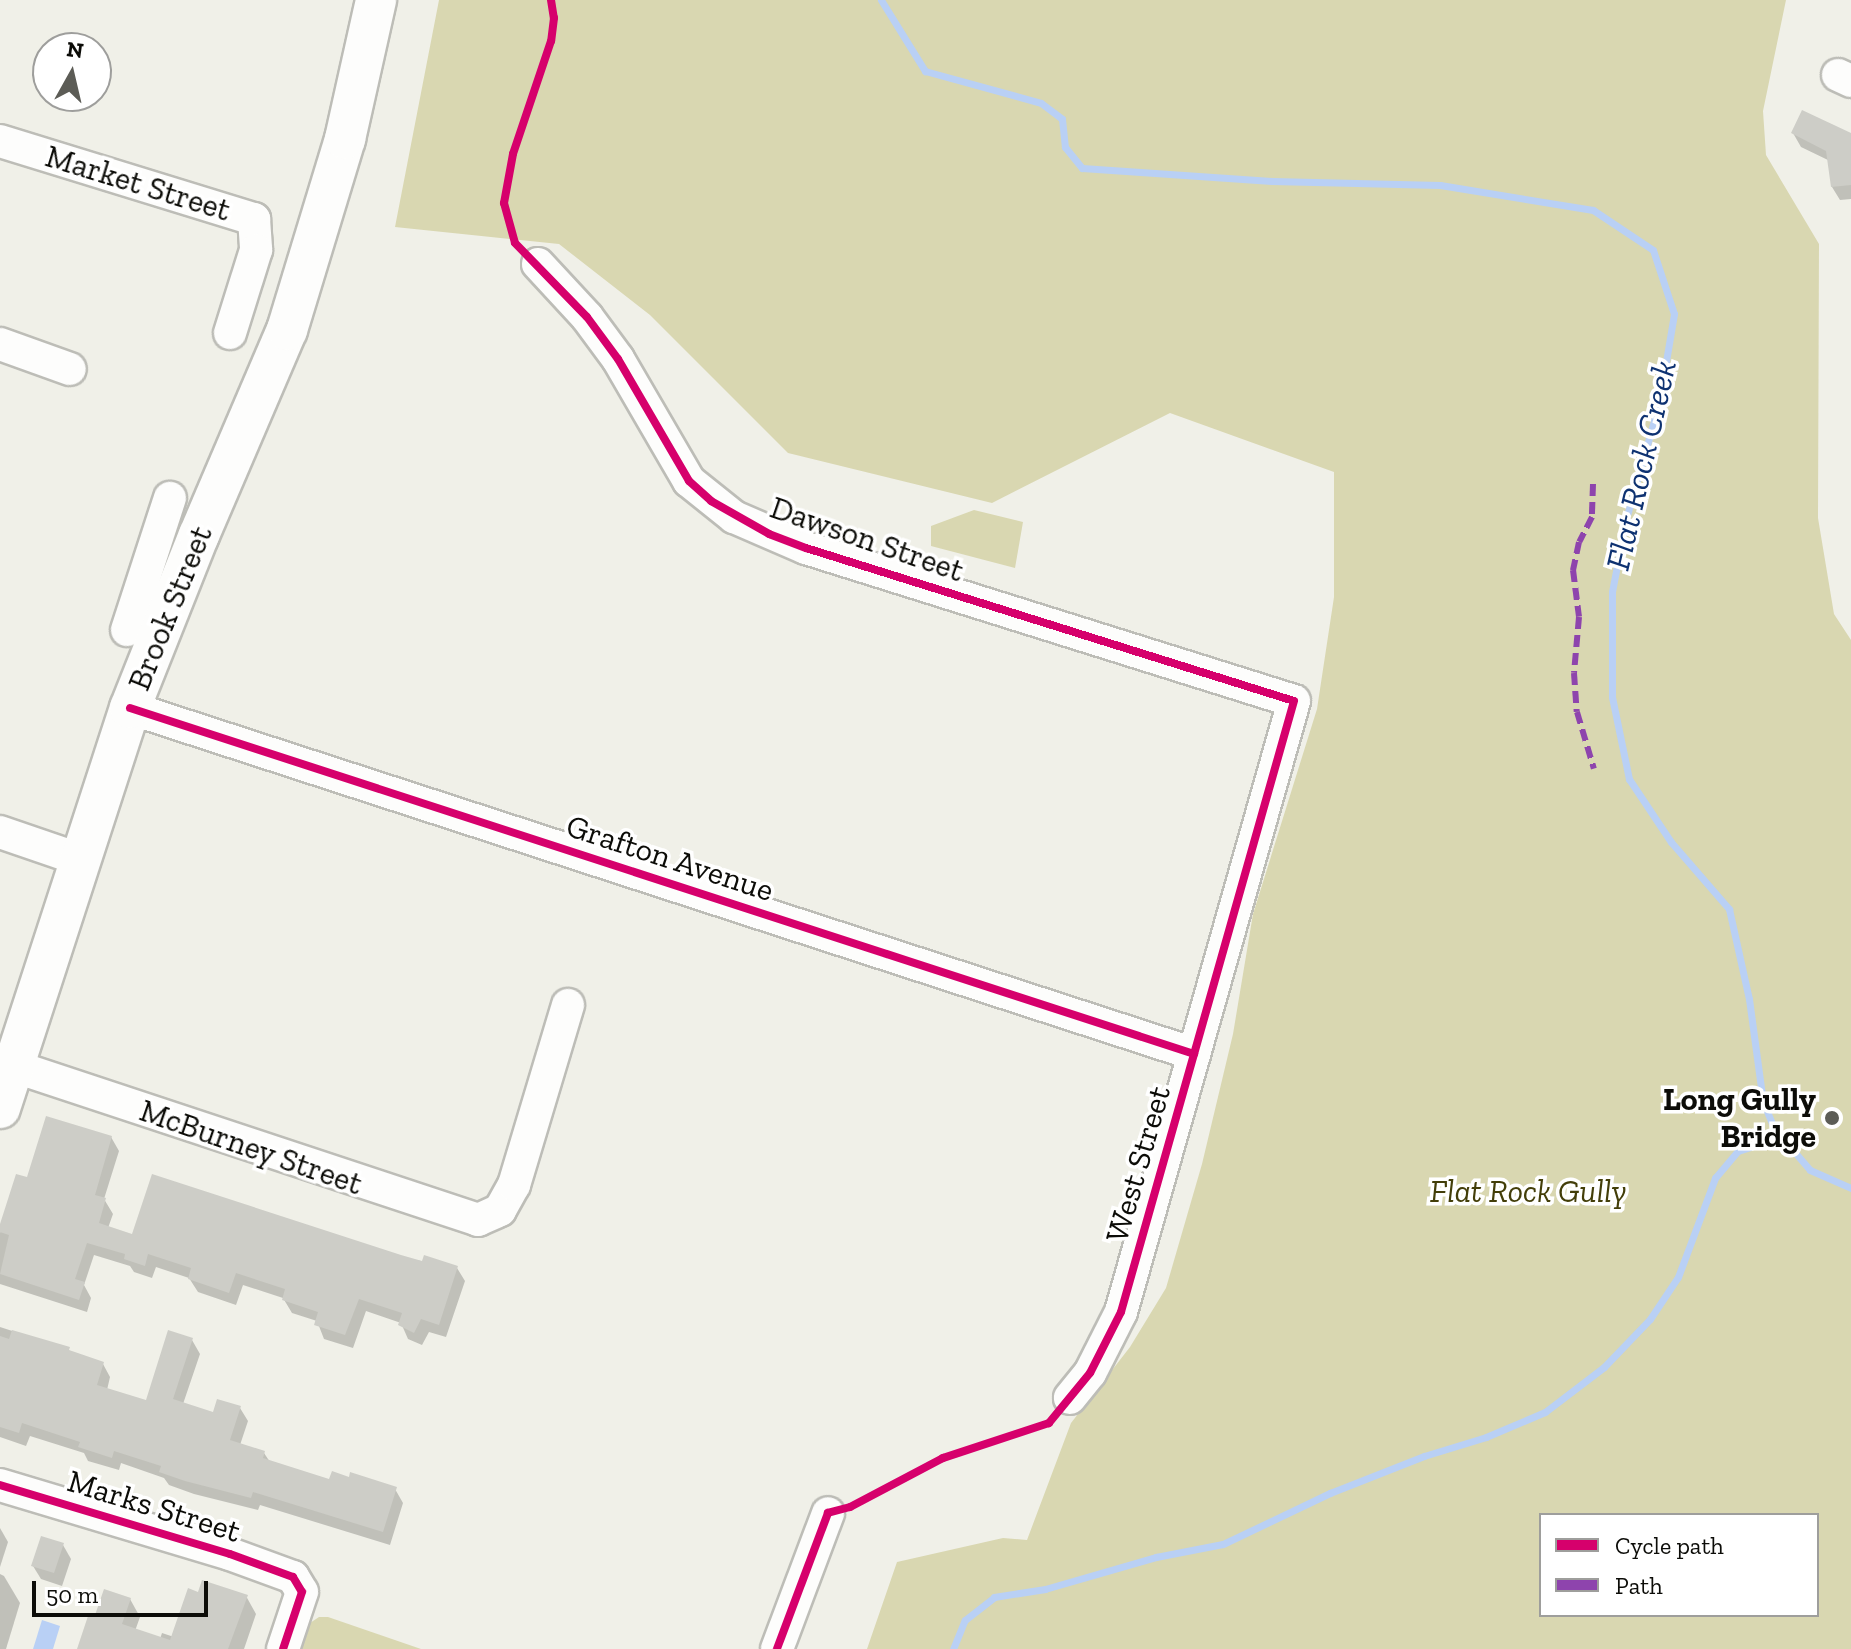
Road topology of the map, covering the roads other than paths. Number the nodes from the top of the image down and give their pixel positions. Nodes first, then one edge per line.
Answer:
1 (376, 0) edge
2 (0, 141) edge
3 (538, 264) dead end
4 (230, 333) dead end
5 (0, 344) edge
6 (70, 369) dead end
7 (170, 498) dead end
8 (169, 562) junction
9 (127, 630) dead end
10 (1294, 701) joint
11 (130, 708) junction
12 (0, 832) edge
13 (79, 859) junction
14 (568, 1005) dead end
15 (1194, 1054) junction
16 (13, 1066) junction
17 (0, 1108) edge
18 (1070, 1398) dead end
19 (0, 1485) edge
20 (828, 1513) dead end
21 (283, 1649) edge
22 (777, 1649) edge

1 - 8 main road, Brook Street
2 - 4 street, Market Street
3 - 10 street, Dawson Street
5 - 6 street
7 - 8 street
8 - 9 street
8 - 11 main road, Brook Street
10 - 15 street, West Street
11 - 13 main road, Brook Street
11 - 15 street, Grafton Avenue
12 - 13 street
13 - 16 main road, Brook Street
14 - 16 street, McBurney Street
15 - 18 street, West Street
16 - 17 main road, Brook Street
19 - 21 street, Marks Street
20 - 22 street

